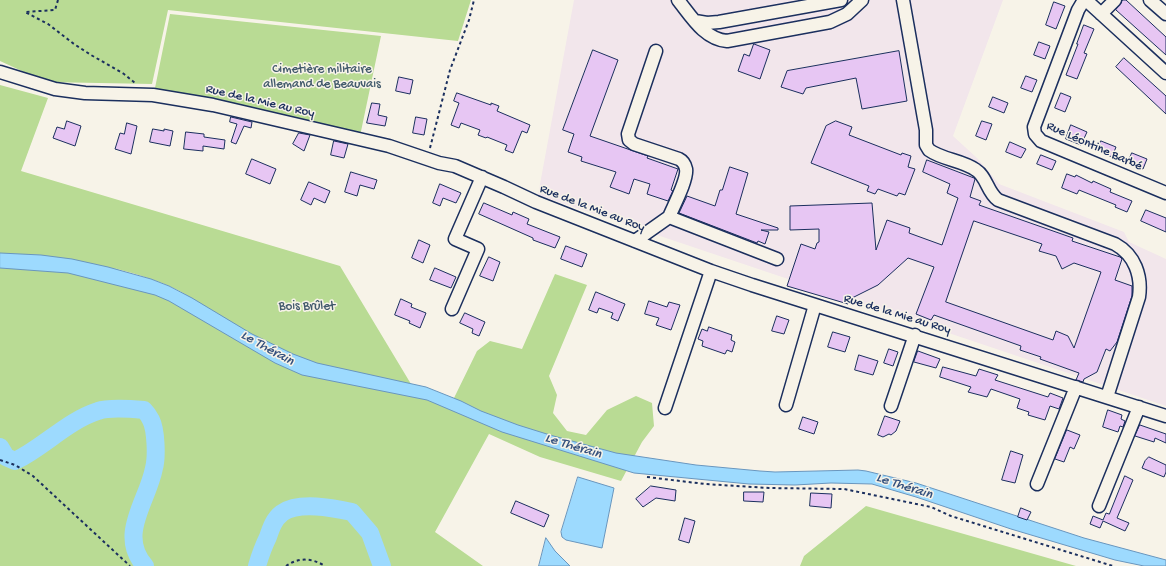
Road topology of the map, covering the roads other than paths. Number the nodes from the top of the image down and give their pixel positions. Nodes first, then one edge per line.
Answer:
1 (678, 0) edge
2 (841, 0) edge
3 (862, 0) edge
4 (903, 0) edge
5 (1085, 0) edge
6 (1115, 0) edge
7 (1154, 1) edge
8 (1101, 14) junction
9 (1166, 14) edge
10 (695, 21) junction
11 (656, 52) dead end
12 (0, 72) edge
13 (1166, 73) edge
14 (482, 177) junction
15 (1166, 193) edge
16 (669, 217) junction
17 (635, 241) junction
18 (777, 259) dead end
19 (711, 270) junction
20 (815, 305) junction
21 (452, 309) dead end
22 (915, 335) junction
23 (1076, 387) junction
24 (1107, 397) junction
25 (786, 405) dead end
26 (891, 406) dead end
27 (1139, 407) junction
28 (665, 408) dead end
29 (1166, 416) edge
30 (1037, 484) dead end
31 (1099, 506) dead end

1 - 10 street
2 - 10 street
3 - 10 street
4 - 24 street
5 - 8 street
5 - 15 street, Rue Léontine Barbé
6 - 8 street
7 - 9 street
8 - 13 street
11 - 16 street
12 - 14 street, Rue de la Mie au Roy
14 - 17 street, Rue de la Mie au Roy
14 - 21 street
16 - 17 street
16 - 18 street
17 - 19 street, Rue de la Mie au Roy
19 - 20 street, Rue de la Mie au Roy
19 - 28 street
20 - 22 street, Rue de la Mie au Roy
20 - 25 street
22 - 23 street, Rue de la Mie au Roy
22 - 26 street
23 - 24 street, Rue de la Mie au Roy
23 - 30 street
24 - 27 street, Rue de la Mie au Roy
27 - 29 street, Rue de la Mie au Roy
27 - 31 street

